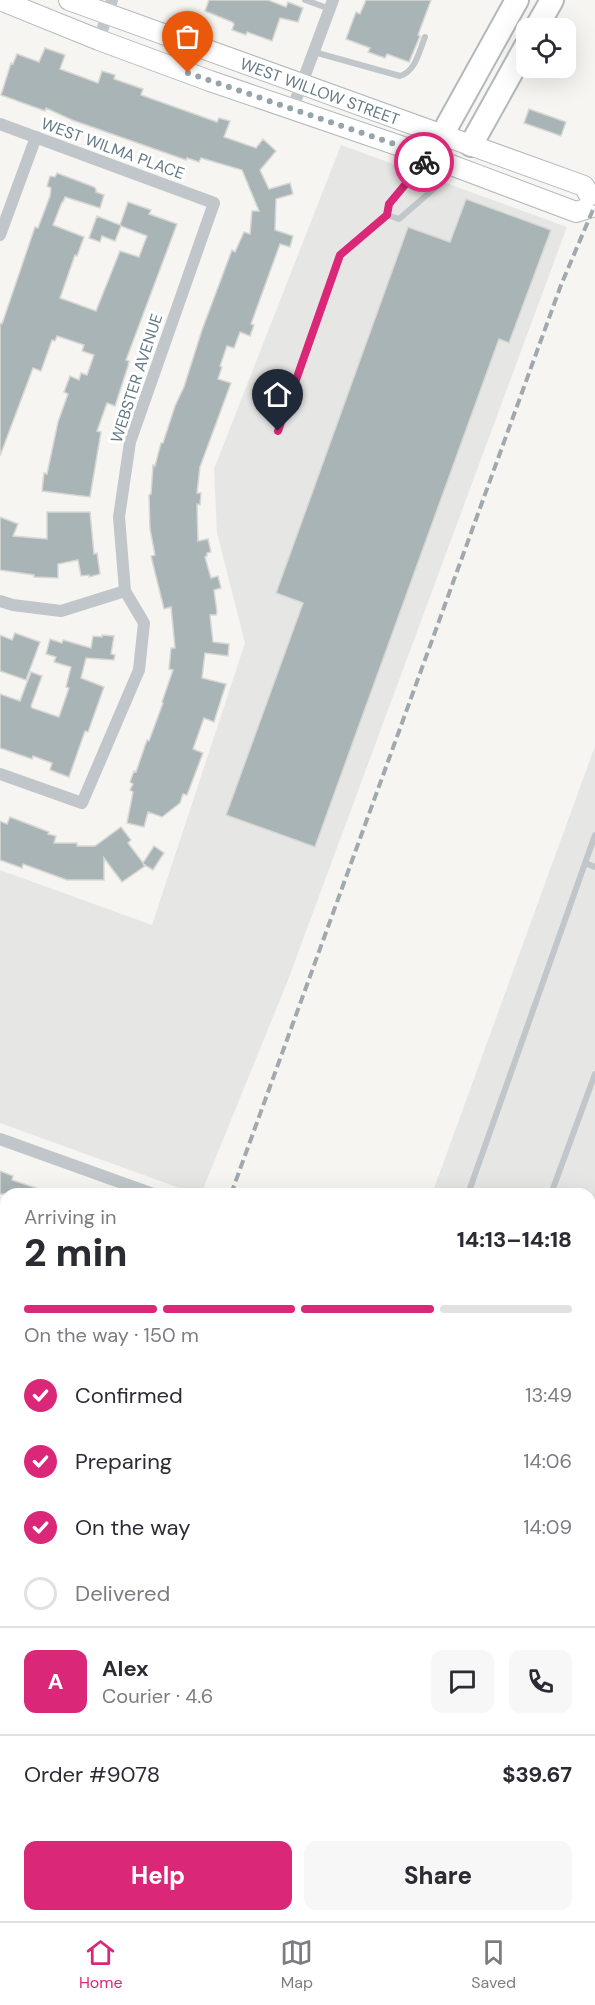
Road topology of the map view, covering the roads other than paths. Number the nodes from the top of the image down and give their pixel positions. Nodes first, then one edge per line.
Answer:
1 (69, 0) edge
2 (305, 0) edge
3 (517, 0) edge
4 (552, 0) edge
5 (2, 3) edge
6 (331, 4) edge
7 (110, 7) edge
8 (542, 18) edge
9 (425, 37) dead end
10 (99, 40) junction
11 (314, 52) junction
12 (516, 64) edge
13 (302, 84) junction
14 (292, 110) junction
15 (0, 124) edge
16 (442, 135) junction
17 (36, 137) junction
18 (471, 145) junction
19 (429, 156) junction
20 (455, 166) junction
21 (214, 203) joint
22 (595, 206) edge
23 (387, 215) junction
24 (0, 235) edge
25 (278, 431) dead end
26 (125, 591) junction
27 (0, 601) edge
28 (0, 774) edge
29 (595, 835) edge
30 (585, 863) junction
31 (595, 867) edge
32 (595, 1074) edge
33 (0, 1139) edge
34 (136, 1188) edge
35 (470, 1188) edge
36 (553, 1188) edge

1 - 7 main road, WEST WILLOW STREET
2 - 6 lane
3 - 16 highway
4 - 8 highway
5 - 10 main road, WEST WILLOW STREET
6 - 11 street
7 - 10 street
7 - 13 main road, WEST WILLOW STREET
9 - 11 lane
10 - 14 main road, WEST WILLOW STREET
11 - 13 street
12 - 18 highway
13 - 14 street
13 - 16 main road, WEST WILLOW STREET
14 - 19 main road, WEST WILLOW STREET
15 - 17 street, WEST WILMA PLACE
16 - 18 main road, WEST WILLOW STREET
16 - 19 main road
17 - 21 street, WEST WILMA PLACE
17 - 24 street
18 - 20 main road
18 - 22 main road, WEST WILLOW STREET
19 - 20 main road, WEST WILLOW STREET
19 - 23 lane
20 - 22 main road, WEST WILLOW STREET
20 - 23 lane
21 - 26 street, WEBSTER AVENUE
23 - 25 lane
26 - 27 street
26 - 28 street, WEBSTER AVENUE
29 - 30 lane
30 - 31 lane
30 - 35 lane
32 - 36 lane
33 - 34 street

